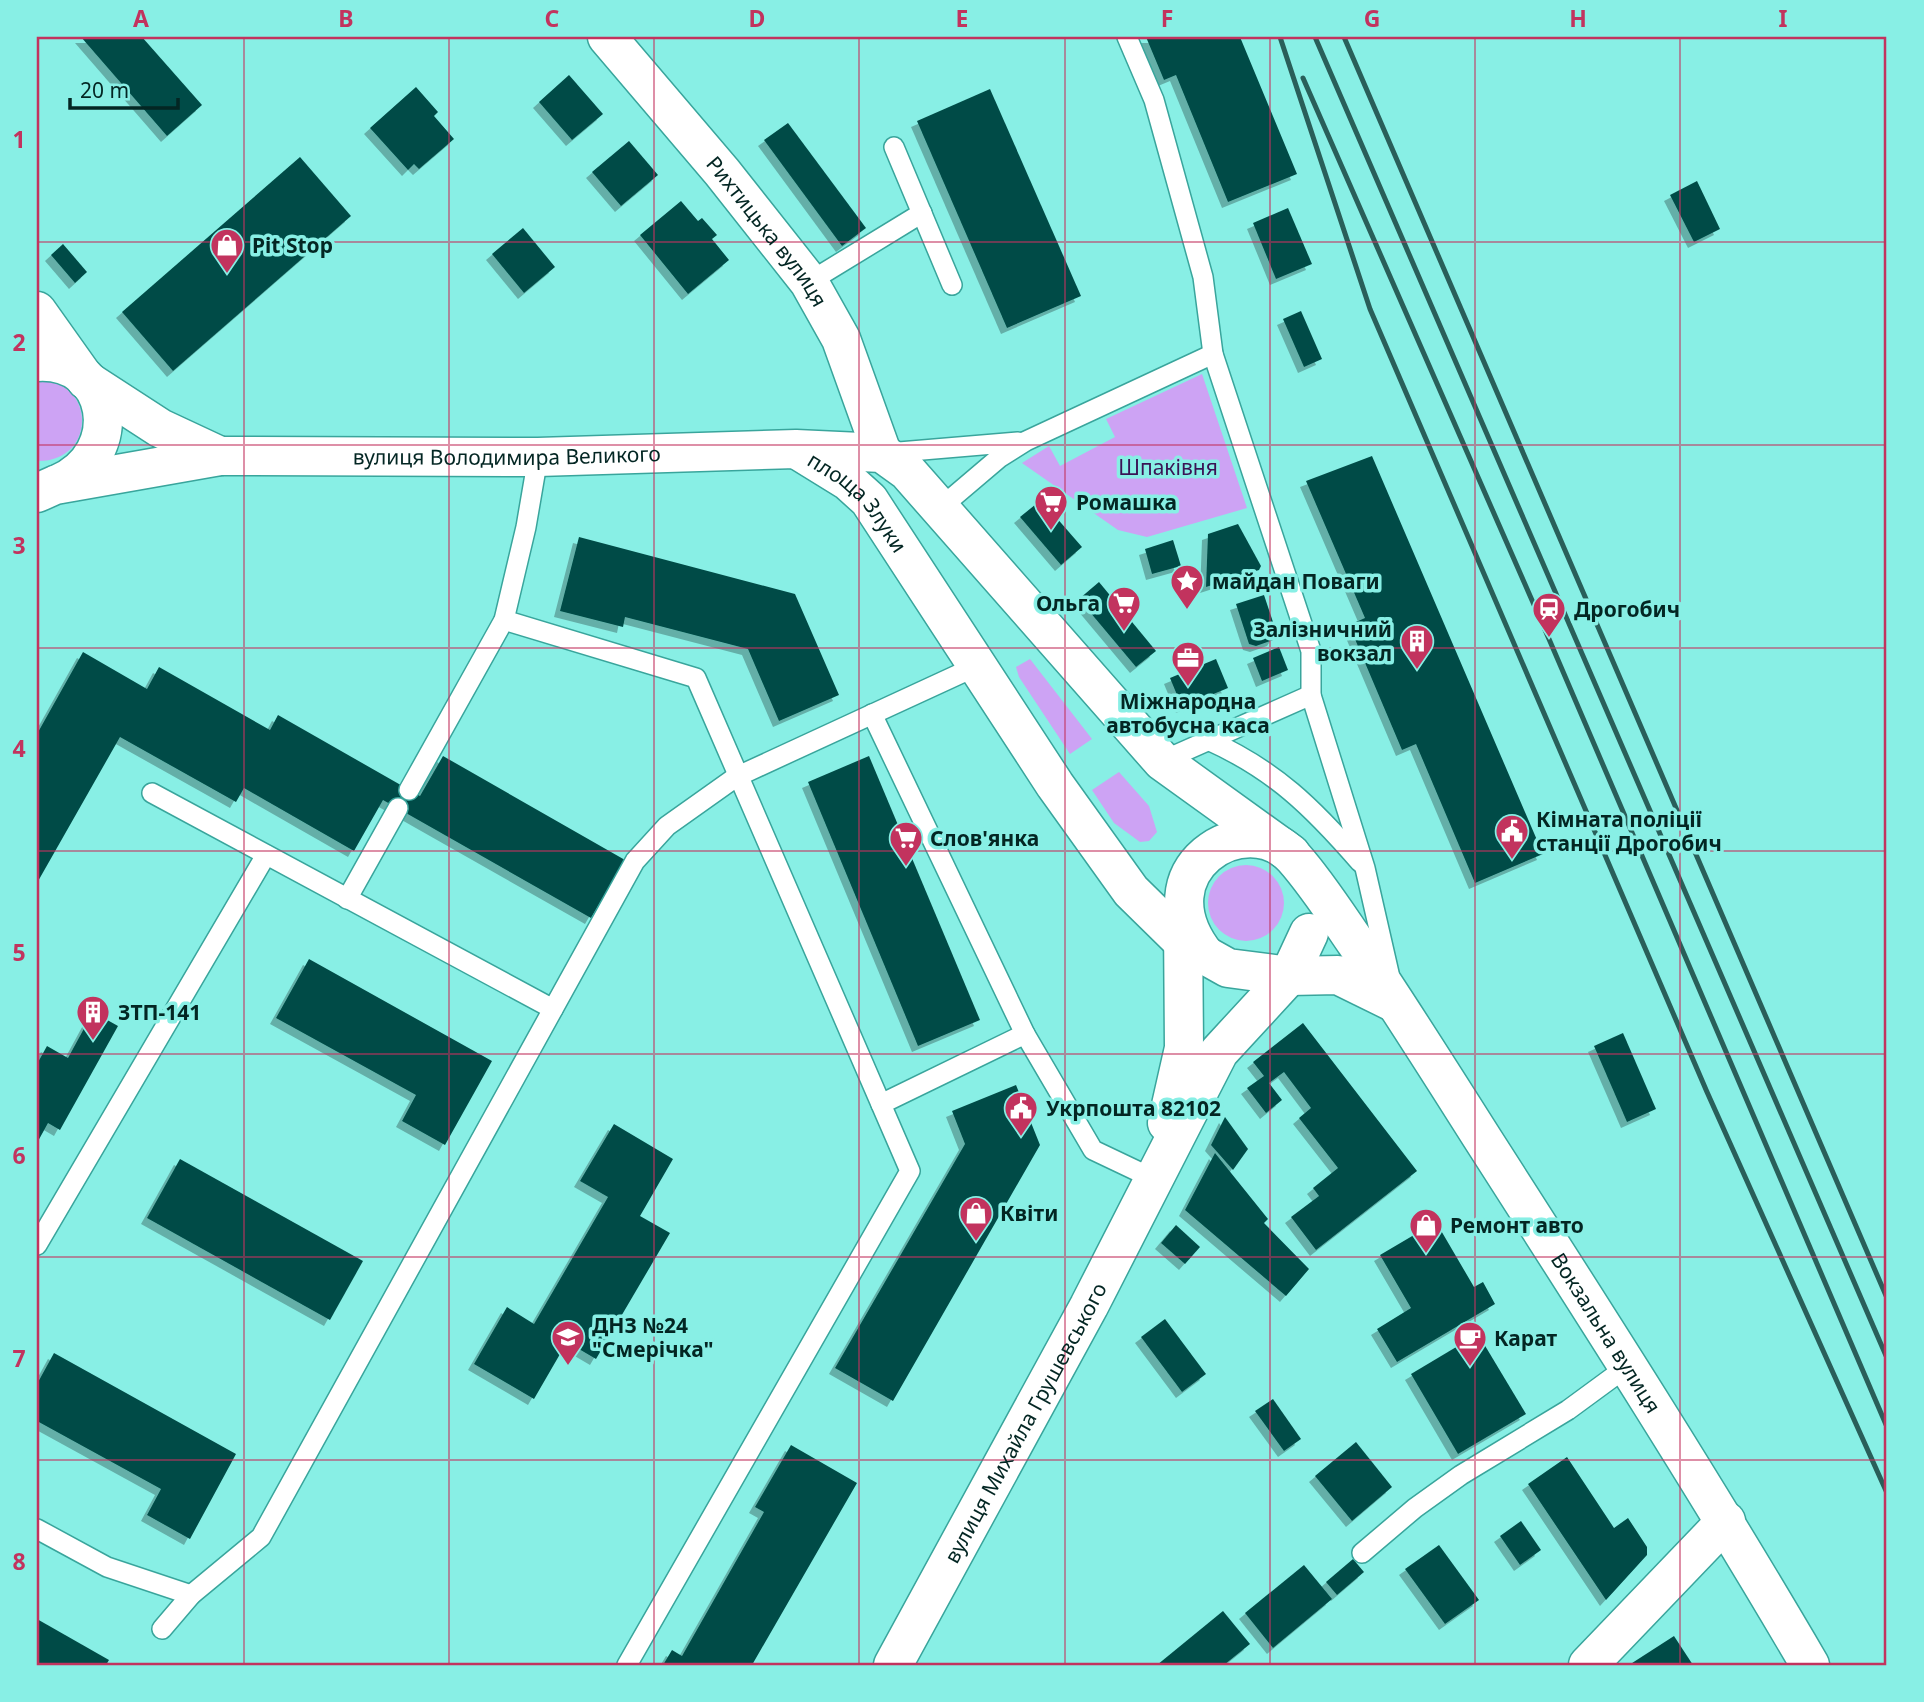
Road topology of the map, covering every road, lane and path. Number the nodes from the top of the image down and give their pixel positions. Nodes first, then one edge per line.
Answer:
1 (607, 37) edge
2 (1128, 37) edge
3 (894, 147) dead end
4 (922, 213) junction
5 (809, 282) junction
6 (953, 285) dead end
7 (37, 311) edge
8 (1213, 354) junction
9 (37, 362) edge
10 (86, 380) junction
11 (1026, 441) junction
12 (796, 449) junction
13 (882, 453) junction
14 (220, 456) junction
15 (538, 457) junction
16 (43, 488) edge
17 (939, 509) junction
18 (504, 620) junction
19 (979, 665) junction
20 (1311, 695) junction
21 (872, 714) junction
22 (1208, 740) junction
23 (1162, 761) junction
24 (736, 777) junction
25 (409, 790) dead end
26 (152, 793) dead end
27 (398, 808) dead end
28 (265, 855) junction
29 (1299, 864) junction
30 (1365, 869) junction
31 (347, 899) junction
32 (1191, 937) junction
33 (1271, 973) junction
34 (1396, 1004) junction
35 (553, 1009) junction
36 (1025, 1034) junction
37 (881, 1104) junction
38 (1154, 1179) junction
39 (37, 1245) edge
40 (1628, 1366) junction
41 (1726, 1521) junction
42 (37, 1529) edge
43 (1362, 1553) dead end
44 (191, 1595) junction
45 (162, 1629) dead end
46 (626, 1665) edge
47 (893, 1665) edge
48 (1588, 1665) edge
49 (1810, 1665) edge

1 - 5 street, Рихтицька вулиця
2 - 8 lane
3 - 4 lane
4 - 5 lane
4 - 6 lane
5 - 13 street, Рихтицька вулиця
7 - 10 street
8 - 11 lane
8 - 20 lane
9 - 10 street, вулиця Володимира Великого
10 - 14 street, вулиця Володимира Великого
10 - 16 street
11 - 13 lane
11 - 17 lane
12 - 13 street, площа Злуки
12 - 15 street, вулиця Володимира Великого
12 - 19 street, площа Злуки
13 - 17 street
14 - 15 street, вулиця Володимира Великого
14 - 16 street, вулиця Володимира Великого
15 - 18 lane
17 - 23 street
18 - 24 lane
18 - 25 lane
19 - 21 lane
19 - 32 street, площа Злуки
20 - 22 lane
20 - 30 lane
21 - 24 lane
21 - 36 lane
22 - 23 lane
22 - 30 lane
23 - 29 street
24 - 35 lane
24 - 37 lane
26 - 28 lane
27 - 31 lane
28 - 31 lane
28 - 39 lane
29 - 32 street, вулиця Михайла Грушевського
29 - 33 street, вулиця Михайла Грушевського
29 - 34 street, Вокзальна вулиця
30 - 34 lane
31 - 35 lane
32 - 33 street
32 - 38 street, вулиця Михайла Грушевського
33 - 34 street
33 - 38 street, вулиця Михайла Грушевського
34 - 40 street, Вокзальна вулиця
35 - 44 lane
36 - 37 lane
36 - 38 lane
37 - 46 lane
38 - 47 street, вулиця Михайла Грушевського
40 - 41 street, Вокзальна вулиця
40 - 43 lane
41 - 48 street
41 - 49 street, Вокзальна вулиця
42 - 44 lane
44 - 45 lane

